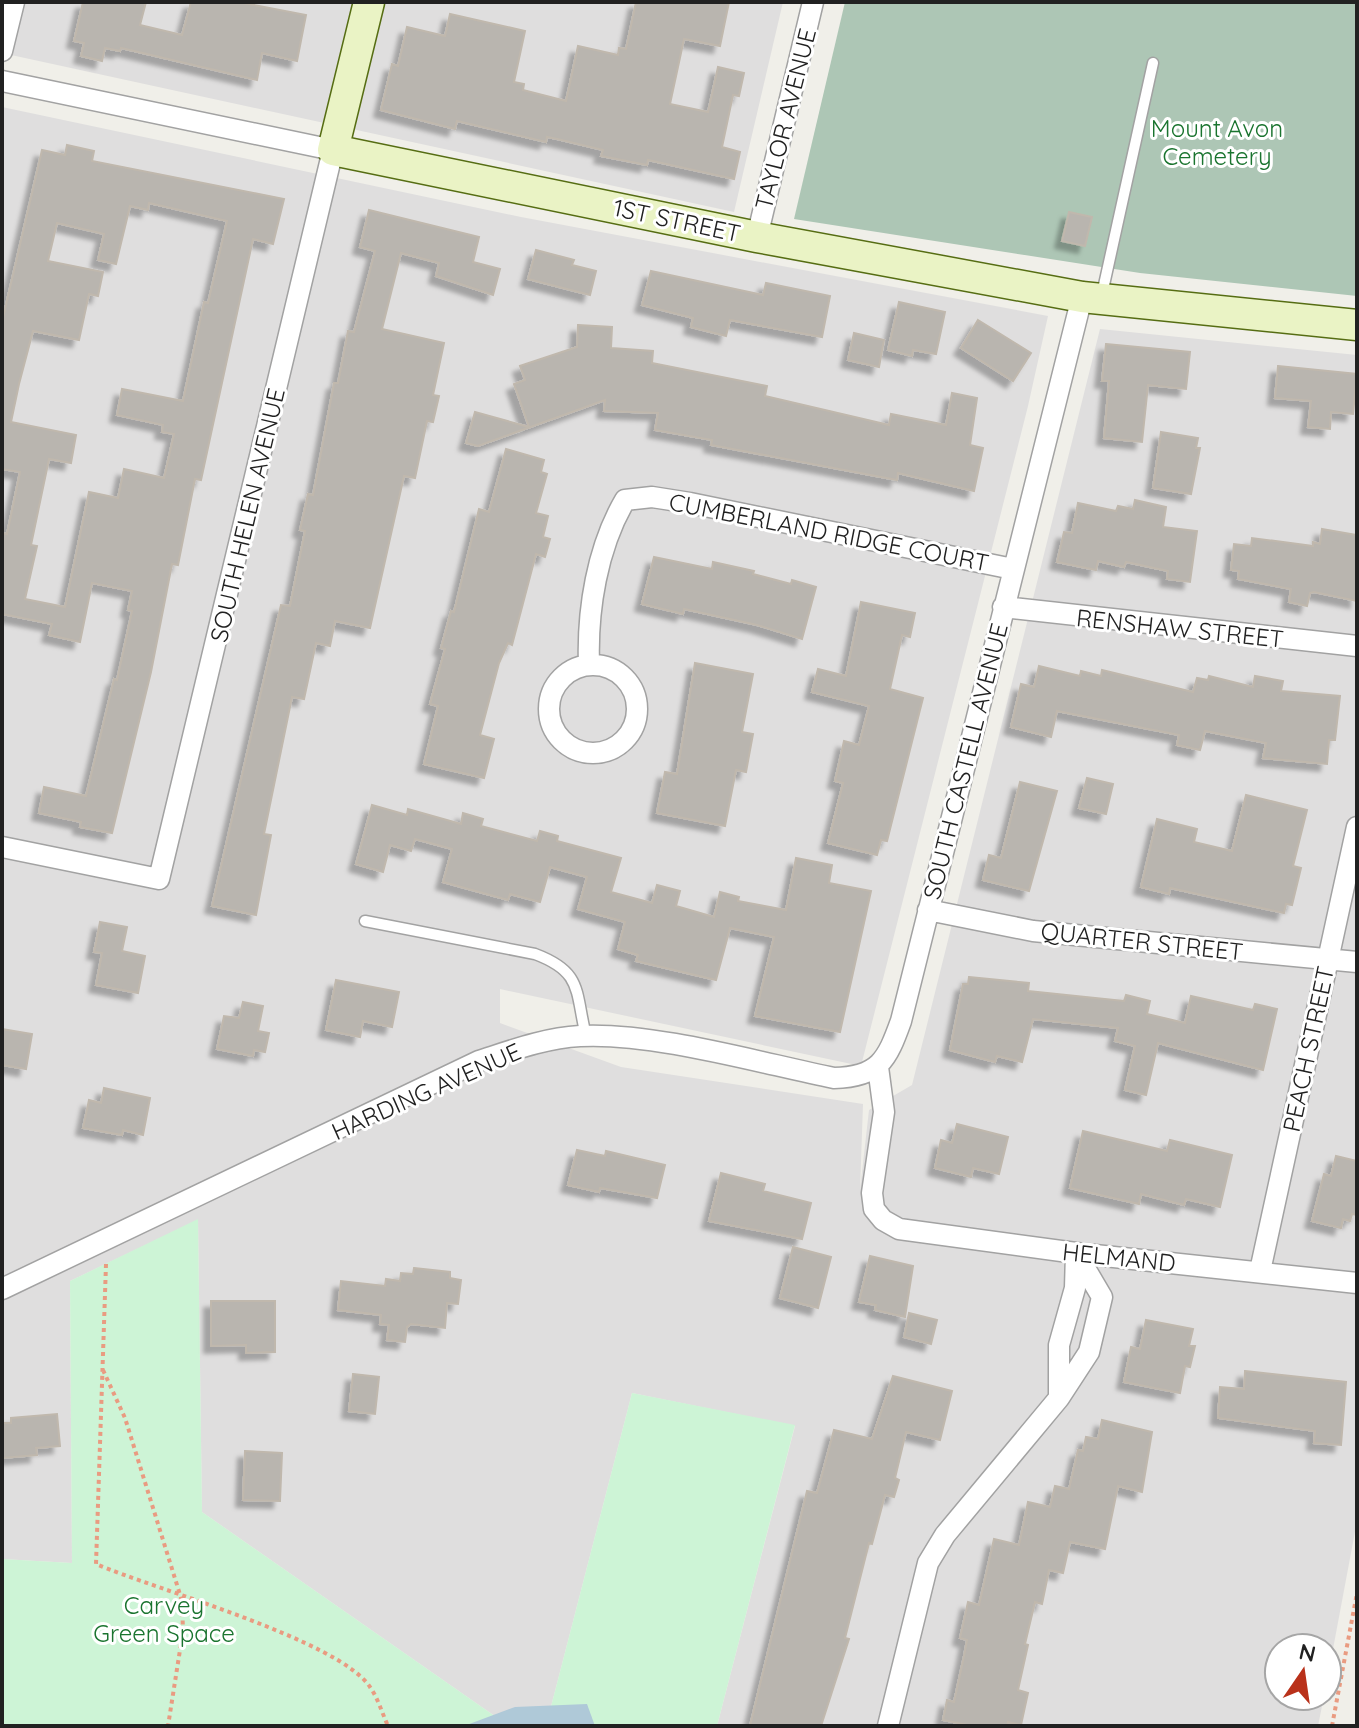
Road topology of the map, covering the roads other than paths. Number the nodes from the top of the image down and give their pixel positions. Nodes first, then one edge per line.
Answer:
1 (14, 2) edge
2 (369, 2) edge
3 (813, 2) edge
4 (2, 51) edge
5 (1153, 63) dead end
6 (2, 81) edge
7 (333, 150) junction
8 (757, 237) junction
9 (1092, 298) junction
10 (1357, 325) edge
11 (1013, 569) junction
12 (1003, 607) junction
13 (1357, 646) edge
14 (589, 665) junction
15 (1357, 827) edge
16 (2, 847) edge
17 (928, 910) junction
18 (365, 921) dead end
19 (1327, 960) junction
20 (1357, 962) edge
21 (586, 1036) junction
22 (878, 1067) junction
23 (1076, 1253) junction
24 (1260, 1271) junction
25 (1357, 1283) edge
26 (2, 1289) edge
27 (1059, 1398) junction
28 (888, 1726) edge

1 - 4 street
2 - 7 street
3 - 8 street, TAYLOR AVENUE
5 - 9 lane
6 - 7 street, 1ST STREET
7 - 8 street, 1ST STREET
7 - 16 street, SOUTH HELEN AVENUE
8 - 9 street, 1ST STREET
9 - 10 street, 1ST STREET
9 - 11 street, SOUTH CASTELL AVENUE
11 - 12 street, SOUTH CASTELL AVENUE
11 - 14 street, CUMBERLAND RIDGE COURT
12 - 13 street, RENSHAW STREET
12 - 17 street, SOUTH CASTELL AVENUE
14 - 14 street
15 - 19 street, PEACH STREET
17 - 19 street, QUARTER STREET
17 - 22 street, SOUTH CASTELL AVENUE
18 - 21 lane
19 - 20 street, QUARTER STREET
19 - 24 street, PEACH STREET
21 - 22 street, HARDING AVENUE
21 - 26 street, HARDING AVENUE
22 - 23 street, HELMAND
23 - 24 street, HELMAND
23 - 27 street
23 - 27 street
24 - 25 street, HELMAND
27 - 28 street

